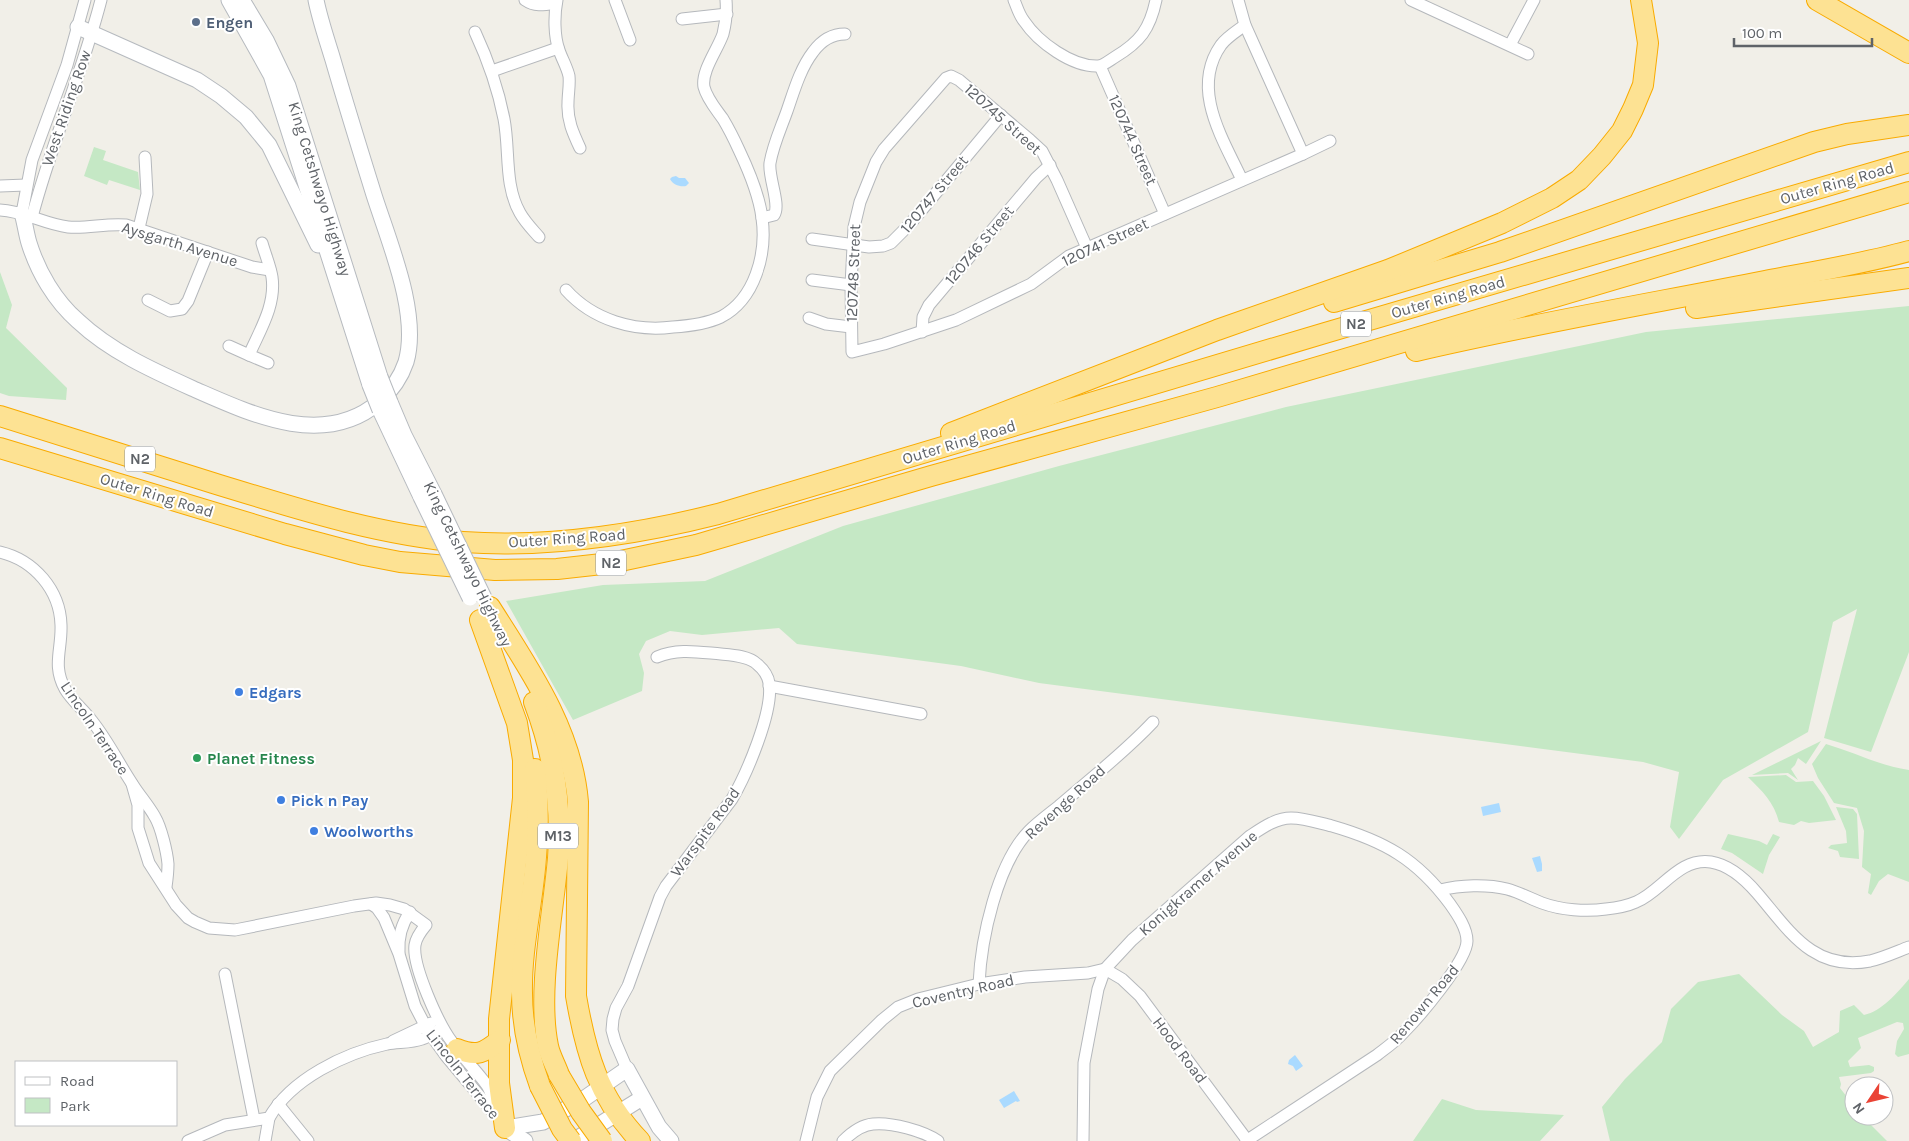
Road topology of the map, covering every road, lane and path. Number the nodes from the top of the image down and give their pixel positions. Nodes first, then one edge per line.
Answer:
1 (85, 0) edge
2 (101, 0) edge
3 (229, 0) edge
4 (242, 0) edge
5 (254, 0) edge
6 (525, 0) edge
7 (615, 0) edge
8 (726, 0) edge
9 (1014, 0) edge
10 (1156, 0) edge
11 (1238, 0) edge
12 (1411, 0) edge
13 (1534, 0) edge
14 (1641, 0) edge
15 (1818, 0) edge
16 (316, 1) edge
17 (556, 1) edge
18 (727, 14) junction
19 (682, 19) dead end
20 (1245, 25) junction
21 (85, 30) junction
22 (475, 32) dead end
23 (845, 34) dead end
24 (630, 40) dead end
25 (1510, 45) junction
26 (558, 48) junction
27 (1909, 53) edge
28 (1528, 54) dead end
29 (1100, 66) junction
30 (492, 71) junction
31 (282, 72) junction
32 (64, 76) junction
33 (951, 76) joint
34 (76, 80) junction
35 (1001, 115) junction
36 (1909, 126) edge
37 (1330, 140) dead end
38 (580, 148) dead end
39 (1303, 154) junction
40 (145, 157) dead end
41 (1909, 162) edge
42 (1050, 165) junction
43 (1242, 180) junction
44 (26, 185) junction
45 (0, 186) edge
46 (1909, 192) edge
47 (0, 210) edge
48 (1165, 214) junction
49 (762, 218) junction
50 (26, 219) junction
51 (139, 228) junction
52 (539, 237) dead end
53 (812, 239) dead end
54 (262, 243) dead end
55 (854, 244) junction
56 (1087, 248) junction
57 (1909, 251) edge
58 (208, 252) junction
59 (270, 270) junction
60 (1909, 278) edge
61 (812, 280) dead end
62 (851, 285) junction
63 (566, 290) dead end
64 (341, 294) junction
65 (148, 300) dead end
66 (809, 318) dead end
67 (1532, 326) junction
68 (851, 327) junction
69 (922, 332) junction
70 (229, 346) dead end
71 (852, 352) joint
72 (249, 355) junction
73 (268, 363) dead end
74 (1124, 366) junction
75 (375, 381) junction
76 (1218, 397) junction
77 (0, 416) edge
78 (0, 448) edge
79 (804, 489) junction
80 (0, 552) edge
81 (481, 606) junction
82 (657, 657) dead end
83 (769, 686) junction
84 (921, 714) dead end
85 (1152, 722) dead end
86 (132, 784) junction
87 (167, 859) junction
88 (149, 863) junction
89 (166, 887) junction
90 (1440, 890) junction
91 (371, 904) junction
92 (410, 912) junction
93 (1909, 948) edge
94 (399, 954) junction
95 (1105, 969) junction
96 (225, 974) dead end
97 (980, 984) junction
98 (440, 1024) junction
99 (428, 1031) junction
100 (500, 1040) junction
101 (457, 1049) junction
102 (627, 1068) junction
103 (600, 1086) junction
104 (642, 1098) junction
105 (278, 1104) junction
106 (617, 1115) junction
107 (268, 1118) junction
108 (254, 1119) junction
109 (508, 1137) edge
110 (1246, 1140) edge
111 (188, 1141) edge
112 (265, 1141) edge
113 (308, 1141) edge
114 (526, 1141) edge
115 (572, 1141) edge
116 (602, 1141) edge
117 (640, 1141) edge
118 (671, 1141) edge
119 (806, 1141) edge
120 (843, 1141) edge
121 (938, 1141) edge
122 (1083, 1141) edge

1 - 21 street, West Riding Row
2 - 21 street, West Riding Row
3 - 64 main road, King Cetshwayo Highway / M13
4 - 31 main road, King Cetshwayo Highway / M13
5 - 31 main road
6 - 17 street
7 - 24 street
8 - 18 street
9 - 29 street
10 - 29 street
11 - 20 street
12 - 25 street
13 - 25 street
14 - 74 highway
15 - 27 highway
16 - 50 main road
17 - 26 street
18 - 19 street
18 - 49 street
20 - 39 street
20 - 43 street
21 - 32 street, West Riding Row
21 - 34 street, West Riding Row
21 - 64 main road
22 - 30 street
23 - 49 street
25 - 28 street
26 - 30 street
26 - 38 street
29 - 48 street, 120744 Street
30 - 52 street
31 - 75 main road, King Cetshwayo Highway / M13
32 - 34 street
32 - 44 street, West Riding Row
33 - 35 street, 120745 Street
33 - 55 street, 120748 Street
34 - 50 street, West Riding Row
35 - 42 street, 120745 Street
35 - 55 street, 120747 Street
36 - 74 highway
37 - 39 street, 120741 Street
39 - 43 street, 120741 Street
40 - 51 street
41 - 79 highway, Outer Ring Road / N2
42 - 56 street, 120745 Street
42 - 69 street, 120746 Street
43 - 48 street, 120741 Street
44 - 45 street
44 - 50 street, West Riding Row
46 - 76 highway, Outer Ring Road / N2
47 - 50 street, Aysgarth Avenue
48 - 56 street, 120741 Street
49 - 63 street
50 - 51 street, Aysgarth Avenue
51 - 58 street, Aysgarth Avenue
53 - 55 street, 120747 Street
54 - 59 street
55 - 62 street, 120748 Street
56 - 69 street, 120741 Street
57 - 67 highway
58 - 59 street, Aysgarth Avenue
58 - 65 street
59 - 72 street
60 - 67 highway
61 - 62 street
62 - 68 street, 120748 Street
64 - 75 main road, King Cetshwayo Highway / M13
66 - 68 street
67 - 76 highway
68 - 71 street, 120748 Street
69 - 71 street, 120741 Street
70 - 72 street
72 - 73 street
74 - 79 highway
75 - 81 main road, King Cetshwayo Highway / M13, bridge
76 - 78 highway, Outer Ring Road / N2
77 - 79 highway, Outer Ring Road / N2
80 - 86 street, Lincoln Terrace
81 - 100 highway
81 - 103 highway
81 - 115 highway, King Cetshwayo Highway / M13, bridge
81 - 116 highway, King Cetshwayo Highway / M13, bridge
82 - 83 street
83 - 84 street
83 - 102 street, Warspite Road
85 - 97 street, Revenge Road
86 - 87 street, Lincoln Terrace
86 - 88 street, Lincoln Terrace
87 - 88 street
87 - 89 street, Lincoln Terrace
88 - 89 street, Lincoln Terrace
89 - 91 street, Lincoln Terrace
90 - 93 street
90 - 95 street, Konigkramer Avenue
90 - 110 street, Renown Road
91 - 92 street, Lincoln Terrace
91 - 94 street, Lincoln Terrace
92 - 94 street, Lincoln Terrace
92 - 98 street, Lincoln Terrace
94 - 99 street, Lincoln Terrace
95 - 97 street, Coventry Road
95 - 110 street, Hood Road
95 - 122 street, Konigkramer Avenue
96 - 108 street
97 - 119 street, Coventry Road
98 - 99 street
98 - 101 street, Lincoln Terrace
99 - 105 street
99 - 109 street, Lincoln Terrace
100 - 101 highway
100 - 109 highway
101 - 109 street, Lincoln Terrace
102 - 103 main road
102 - 104 main road
103 - 106 highway
103 - 109 main road
104 - 106 main road
104 - 118 main road
105 - 107 street
105 - 113 street
106 - 115 main road
106 - 117 highway
107 - 108 street
107 - 112 street
108 - 111 street
109 - 114 main road
120 - 121 street

